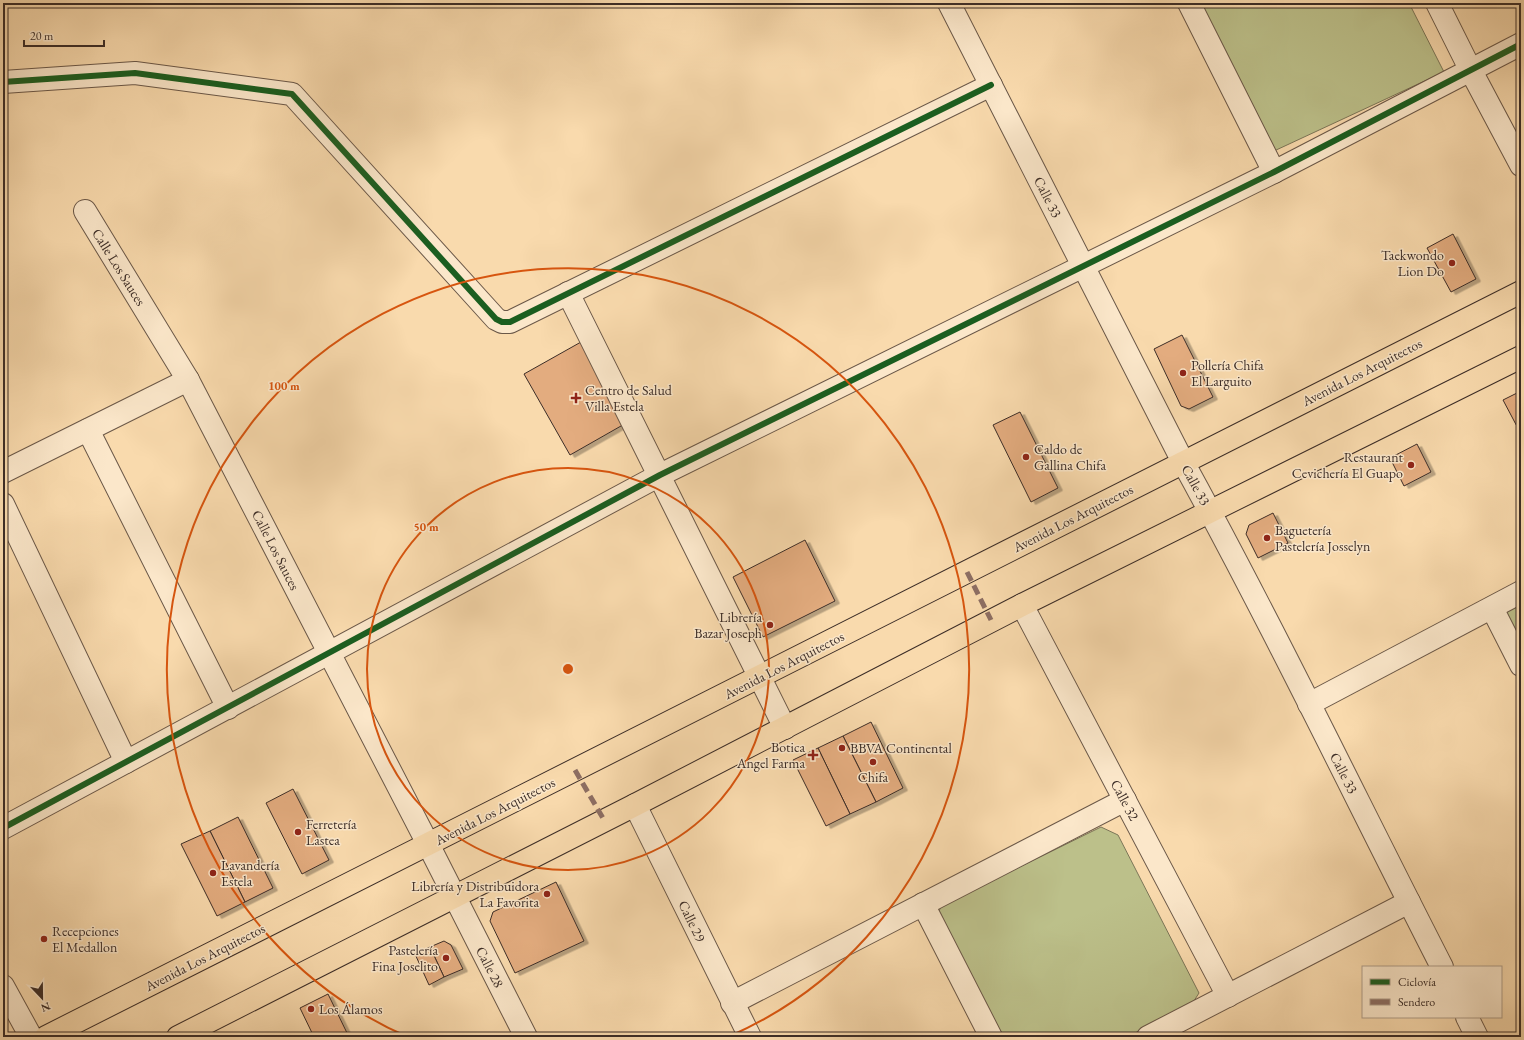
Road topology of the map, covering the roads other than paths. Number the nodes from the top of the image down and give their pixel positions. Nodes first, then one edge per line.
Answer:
1 (949, 3) edge
2 (1189, 3) edge
3 (1437, 3) edge
4 (1521, 44) edge
5 (1470, 69) junction
6 (3, 82) edge
7 (991, 85) junction
8 (1521, 165) edge
9 (1274, 172) junction
10 (85, 211) dead end
11 (1083, 267) junction
12 (1521, 292) edge
13 (568, 293) junction
14 (1521, 357) edge
15 (188, 380) junction
16 (88, 430) junction
17 (1183, 462) junction
18 (3, 472) edge
19 (660, 475) junction
20 (3, 504) edge
21 (1210, 512) junction
22 (1521, 592) edge
23 (1022, 605) junction
24 (1492, 608) junction
25 (329, 653) junction
26 (1521, 665) edge
27 (759, 677) junction
28 (1309, 704) junction
29 (228, 708) junction
30 (785, 728) junction
31 (126, 762) junction
32 (1125, 800) junction
33 (635, 805) junction
34 (3, 828) edge
35 (428, 844) junction
36 (455, 896) junction
37 (1408, 902) junction
38 (923, 904) junction
39 (1441, 966) edge
40 (3, 986) edge
41 (1228, 996) junction
42 (732, 1004) junction
43 (1468, 1018) edge
44 (31, 1037) edge
45 (46, 1037) edge
46 (178, 1037) edge
47 (526, 1037) edge
48 (750, 1037) edge
49 (991, 1037) edge
50 (1148, 1037) edge
51 (1477, 1037) edge

1 - 7 street, Calle 33
2 - 9 street
3 - 5 street
4 - 5 street
5 - 8 street
5 - 9 street
6 - 13 street
7 - 11 street, Calle 33
7 - 13 street
9 - 11 street
10 - 15 street, Calle Los Sauces
11 - 17 street, Calle 33
11 - 19 street
12 - 17 main road, Avenida Los Arquitectos
13 - 19 street
14 - 21 main road
15 - 16 street
15 - 25 street, Calle Los Sauces
16 - 18 street
16 - 29 street
17 - 21 street, Calle 33
17 - 27 main road, Avenida Los Arquitectos
19 - 25 street
19 - 27 street
20 - 31 street
21 - 23 main road
21 - 28 street, Calle 33
22 - 24 street
23 - 30 main road
23 - 32 street, Calle 32
24 - 26 street
24 - 28 street
25 - 29 street
25 - 35 street, Calle Los Sauces
27 - 30 street
27 - 35 main road, Avenida Los Arquitectos
28 - 37 street, Calle 33
29 - 31 street
30 - 33 main road
31 - 34 street
32 - 38 street
32 - 41 street, Calle 32
33 - 36 main road
33 - 42 street, Calle 29
35 - 36 street, Calle Los Sauces
35 - 45 main road, Avenida Los Arquitectos
36 - 46 main road
36 - 47 street, Calle 28
37 - 39 street, Calle 33
37 - 41 street
38 - 42 street
38 - 49 street
40 - 44 street
41 - 50 street
42 - 48 street, Calle 29
43 - 51 street

